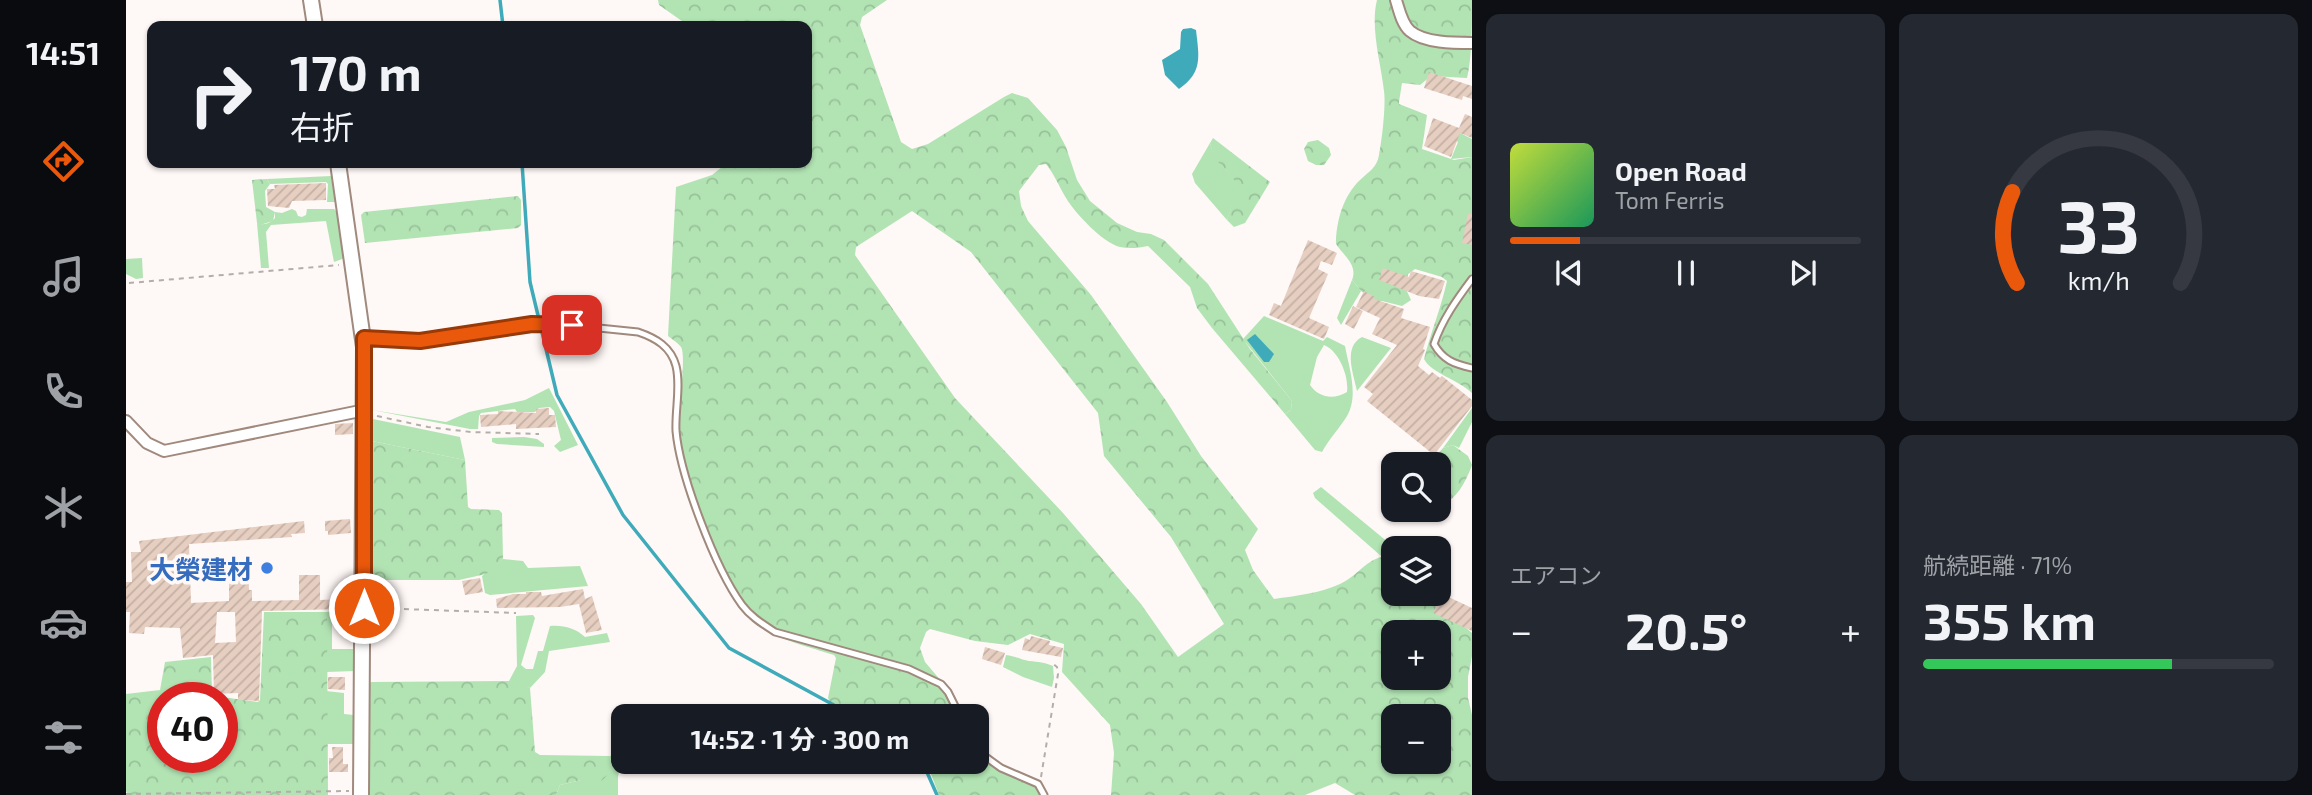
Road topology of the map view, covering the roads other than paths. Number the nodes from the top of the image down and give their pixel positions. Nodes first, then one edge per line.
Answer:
1 (311, 0) edge
2 (1395, 0) edge
3 (314, 21) edge
4 (1472, 43) edge
5 (339, 168) edge
6 (1472, 279) edge
7 (364, 338) junction
8 (1472, 368) edge
9 (365, 412) junction
10 (126, 421) edge
11 (954, 704) edge
12 (989, 761) edge
13 (360, 793) edge
14 (1044, 795) edge

1 - 3 street
2 - 4 street
5 - 7 street
6 - 8 lane
7 - 9 street
7 - 11 lane
9 - 10 street
9 - 13 street
12 - 14 lane

